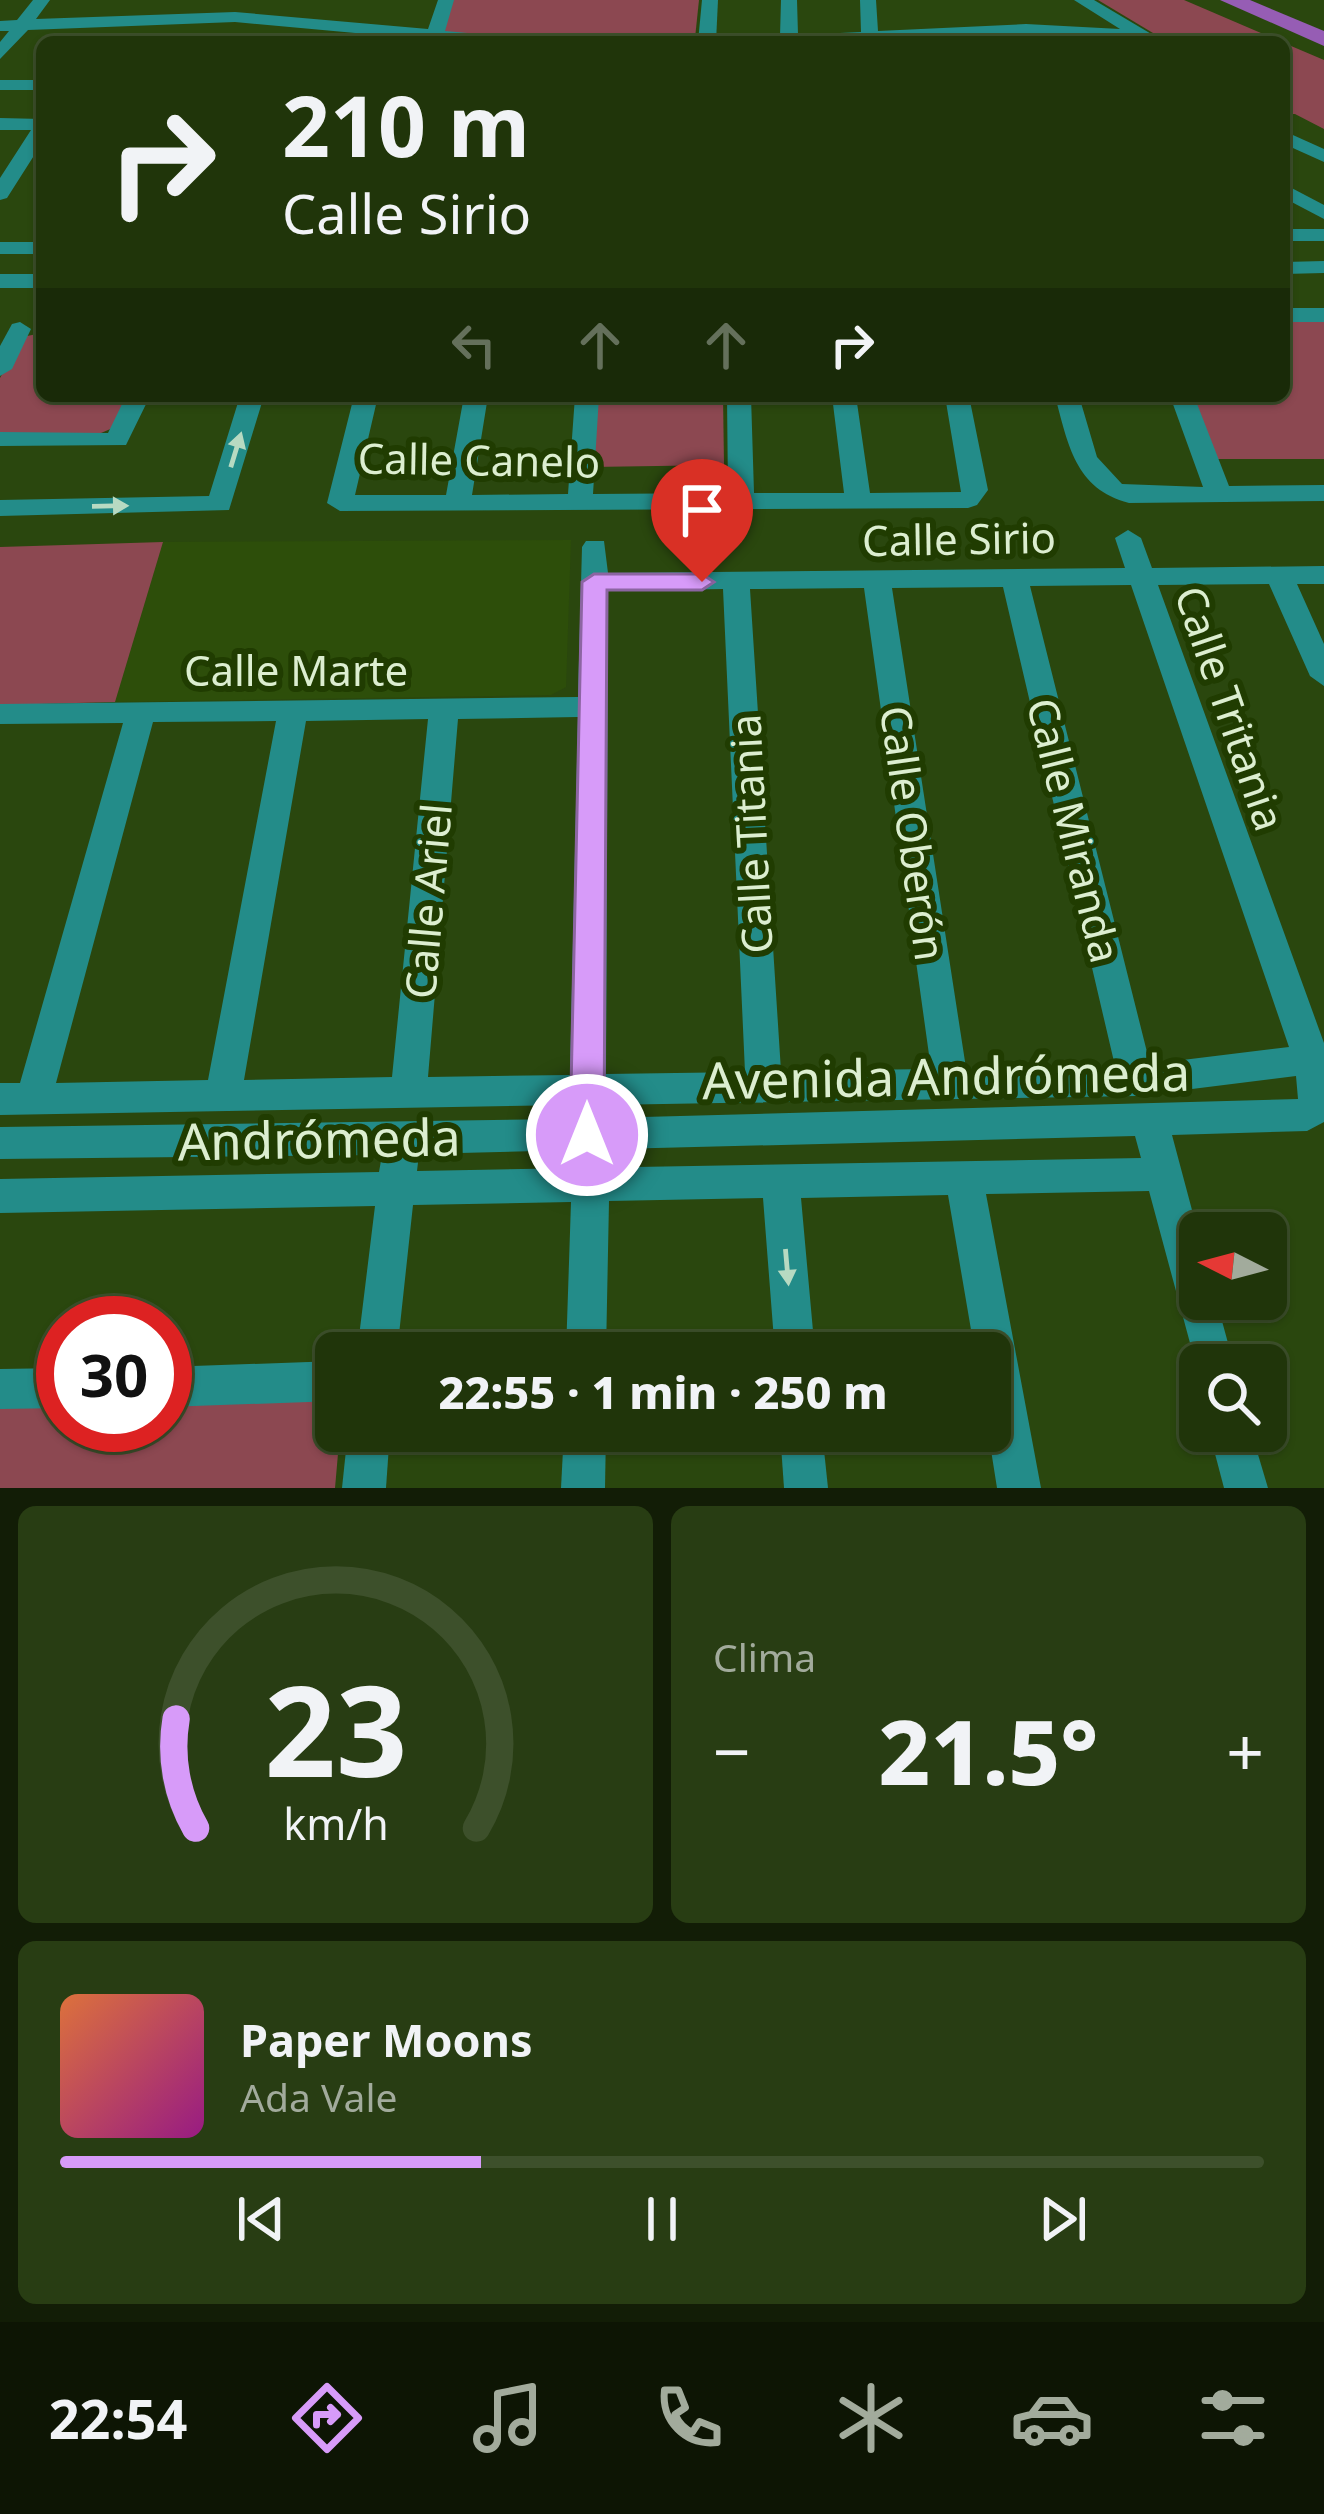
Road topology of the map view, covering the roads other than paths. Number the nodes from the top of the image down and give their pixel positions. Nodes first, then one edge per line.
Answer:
1 (42, 0) edge
2 (134, 0) edge
3 (292, 0) edge
4 (446, 0) edge
5 (710, 0) edge
6 (789, 0) edge
7 (868, 0) edge
8 (1082, 0) edge
9 (201, 21) edge
10 (10, 30) edge
11 (114, 30) edge
12 (276, 30) edge
13 (357, 30) edge
14 (435, 34) junction
15 (454, 36) edge
16 (707, 36) edge
17 (789, 36) edge
18 (870, 36) joint
19 (1128, 36) edge
20 (1145, 36) edge
21 (0, 54) edge
22 (0, 85) edge
23 (36, 85) edge
24 (0, 124) edge
25 (36, 127) edge
26 (36, 137) edge
27 (1290, 140) edge
28 (1324, 156) edge
29 (1290, 193) edge
30 (0, 194) edge
31 (1324, 212) edge
32 (1290, 235) edge
33 (1324, 235) edge
34 (0, 248) edge
35 (36, 248) edge
36 (1324, 267) edge
37 (1290, 268) edge
38 (0, 281) edge
39 (36, 281) edge
40 (1290, 282) edge
41 (1324, 282) edge
42 (0, 294) edge
43 (36, 294) edge
44 (1290, 315) edge
45 (1324, 315) edge
46 (21, 329) edge
47 (0, 369) edge
48 (135, 402) edge
49 (250, 402) edge
50 (364, 402) edge
51 (475, 402) edge
52 (587, 402) edge
53 (739, 402) edge
54 (845, 402) edge
55 (958, 402) edge
56 (1069, 402) edge
57 (1184, 402) edge
58 (0, 439) edge
59 (1324, 493) edge
60 (1219, 494) junction
61 (741, 500) junction
62 (858, 500) junction
63 (580, 501) junction
64 (458, 502) junction
65 (0, 508) edge
66 (1128, 538) dead end
67 (595, 547) dead end
68 (1279, 575) junction
69 (1324, 575) edge
70 (1141, 578) junction
71 (1015, 579) junction
72 (877, 580) junction
73 (594, 582) junction
74 (736, 582) junction
75 (1324, 676) edge
76 (592, 707) junction
77 (444, 710) junction
78 (293, 711) junction
79 (141, 712) junction
80 (0, 714) edge
81 (1317, 1058) edge
82 (1136, 1081) junction
83 (764, 1086) junction
84 (951, 1086) junction
85 (586, 1090) junction
86 (410, 1093) junction
87 (223, 1094) junction
88 (17, 1098) edge
89 (1316, 1109) joint
90 (1150, 1122) junction
91 (587, 1135) junction
92 (402, 1139) junction
93 (0, 1143) edge
94 (1162, 1174) junction
95 (964, 1177) junction
96 (780, 1180) junction
97 (590, 1184) junction
98 (398, 1187) junction
99 (0, 1196) edge
100 (380, 1332) edge
101 (586, 1332) edge
102 (792, 1332) edge
103 (1207, 1344) edge
104 (315, 1382) edge
105 (192, 1386) edge
106 (36, 1388) edge
107 (0, 1389) edge
108 (367, 1452) edge
109 (584, 1452) edge
110 (803, 1452) edge
111 (1236, 1452) edge
112 (364, 1488) edge
113 (583, 1488) edge
114 (806, 1488) edge
115 (1019, 1488) edge
116 (1246, 1488) edge

1 - 10 street
2 - 11 street
3 - 12 street
4 - 14 street
5 - 16 street
6 - 17 street
7 - 18 street
8 - 20 street
9 - 11 street
9 - 12 street
10 - 11 street
10 - 21 street
12 - 13 street
13 - 14 street
14 - 15 street
18 - 19 street
22 - 23 street
24 - 25 street
26 - 30 street
27 - 28 street
29 - 31 street
32 - 33 street
34 - 35 street
36 - 37 street
38 - 39 street
40 - 41 street
42 - 43 street
44 - 45 street
46 - 47 street
48 - 58 street
65 -> 49 street
50 - 64 street, Calle Canelo
51 - 64 street
52 - 63 street
53 - 61 street
54 - 62 street
55 - 62 street, Calle Canelo
56 - 60 street
57 - 60 street
59 - 60 street
61 - 62 street, Calle Canelo
61 - 63 street, Calle Canelo
63 - 64 street, Calle Canelo
66 - 70 street, Calle Tritania
67 - 73 street
68 - 69 street, Calle Sirio
68 - 70 street, Calle Sirio
68 - 75 street
70 - 71 street, Calle Sirio
70 - 81 street, Calle Tritania
71 - 72 street, Calle Sirio
71 - 82 street, Calle Miranda
72 - 74 street, Calle Sirio
72 - 84 street, Calle Oberón
73 - 74 street, Calle Sirio
73 - 76 street
74 - 83 street, Calle Titania
76 - 77 street, Calle Marte
76 - 85 street
77 - 78 street, Calle Marte
77 - 86 street, Calle Ariel
78 - 79 street, Calle Marte
78 - 87 street
79 - 80 street, Calle Marte
79 - 88 street
81 - 82 street
81 - 89 street, Calle Tritania
82 - 84 street
83 - 84 street
83 - 85 street
85 - 86 street
85 - 91 street
86 - 87 street
87 - 88 street
89 - 90 street, Avenida Andrómeda
90 - 91 street, Avenida Andrómeda
90 - 94 street
91 - 92 street, Avenida Andrómeda
92 - 93 street, Avenida Andrómeda
92 - 98 street
94 - 95 street, Andrómeda
94 - 103 street
95 - 96 street, Andrómeda
95 - 115 street
96 - 97 street, Andrómeda
96 -> 102 street
97 - 98 street, Andrómeda
97 - 101 street
98 - 99 street, Andrómeda
98 - 100 street
104 - 105 street
106 - 107 street
108 - 112 street
109 - 113 street
110 - 114 street
111 - 116 street

